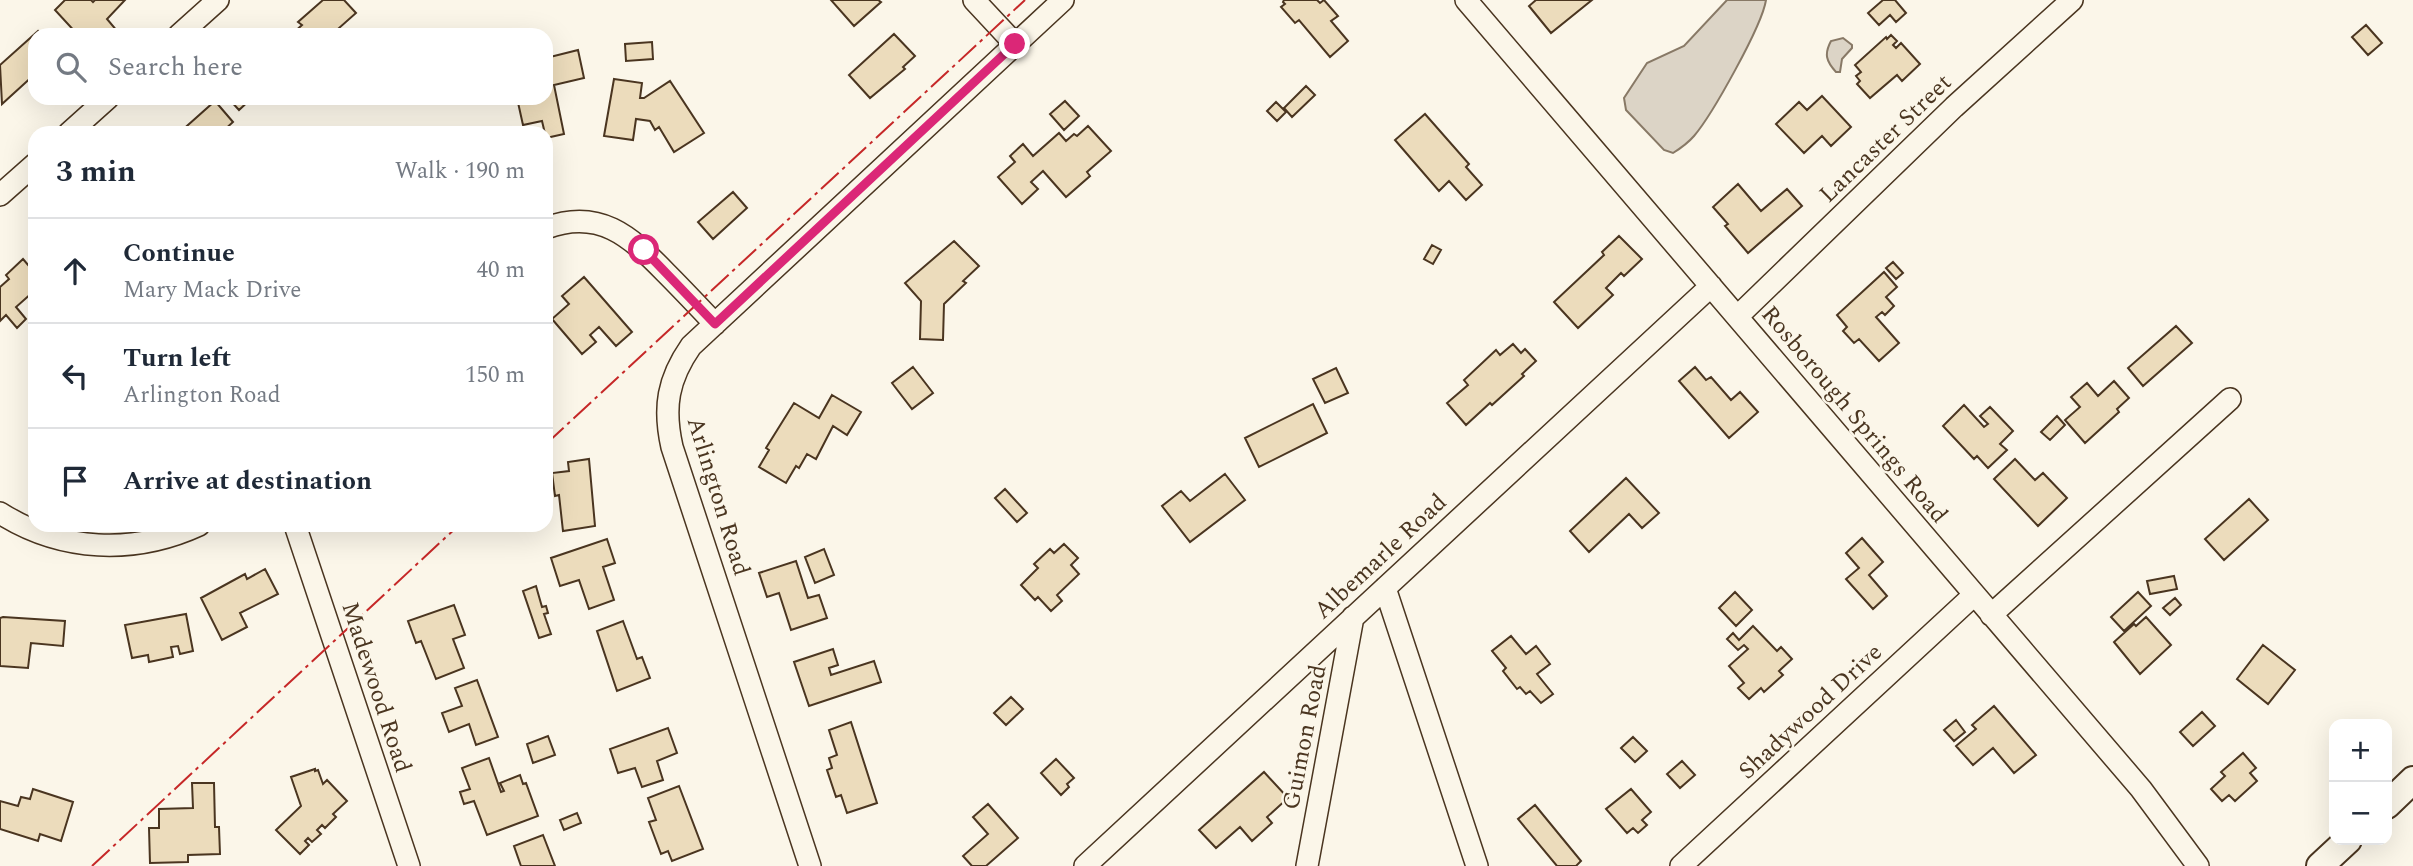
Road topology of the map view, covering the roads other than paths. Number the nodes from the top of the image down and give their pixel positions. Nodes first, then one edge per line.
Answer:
1 (218, 0) edge
2 (974, 0) edge
3 (1063, 0) edge
4 (1466, 0) edge
5 (2072, 0) edge
6 (186, 28) edge
7 (1015, 44) junction
8 (100, 105) edge
9 (77, 126) edge
10 (28, 169) edge
11 (0, 195) edge
12 (553, 227) edge
13 (1711, 286) junction
14 (1738, 316) junction
15 (715, 324) junction
16 (2230, 399) dead end
17 (0, 513) edge
18 (28, 528) edge
19 (39, 532) edge
20 (178, 532) edge
21 (298, 532) edge
22 (1385, 588) junction
23 (1974, 595) junction
24 (1991, 615) junction
25 (1353, 617) junction
26 (2413, 780) edge
27 (2392, 800) edge
28 (2343, 845) edge
29 (409, 866) edge
30 (810, 866) edge
31 (1085, 866) edge
32 (1307, 866) edge
33 (1478, 866) edge
34 (1681, 866) edge
35 (2198, 866) edge
36 (2320, 866) edge

1 - 6 street
2 - 7 street
3 - 7 street, Arlington Road
4 - 13 street, Rosborough Springs Road
5 - 14 street, Lancaster Street
7 - 15 street, Arlington Road
8 - 9 street
10 - 11 street
12 - 15 street
13 - 14 street, Rosborough Springs Road
13 - 22 street, Albemarle Road
14 - 23 street, Rosborough Springs Road
15 - 30 street, Arlington Road
16 - 24 street
17 - 18 street
19 - 20 street
21 - 29 street, Madewood Road
22 - 25 street, Albemarle Road
22 - 33 street
23 - 24 street, Rosborough Springs Road
23 - 34 street, Shadywood Drive
24 - 35 street, Rosborough Springs Road
25 - 31 street, Albemarle Road
25 - 32 street, Guimon Road
26 - 27 main road
28 - 36 main road

